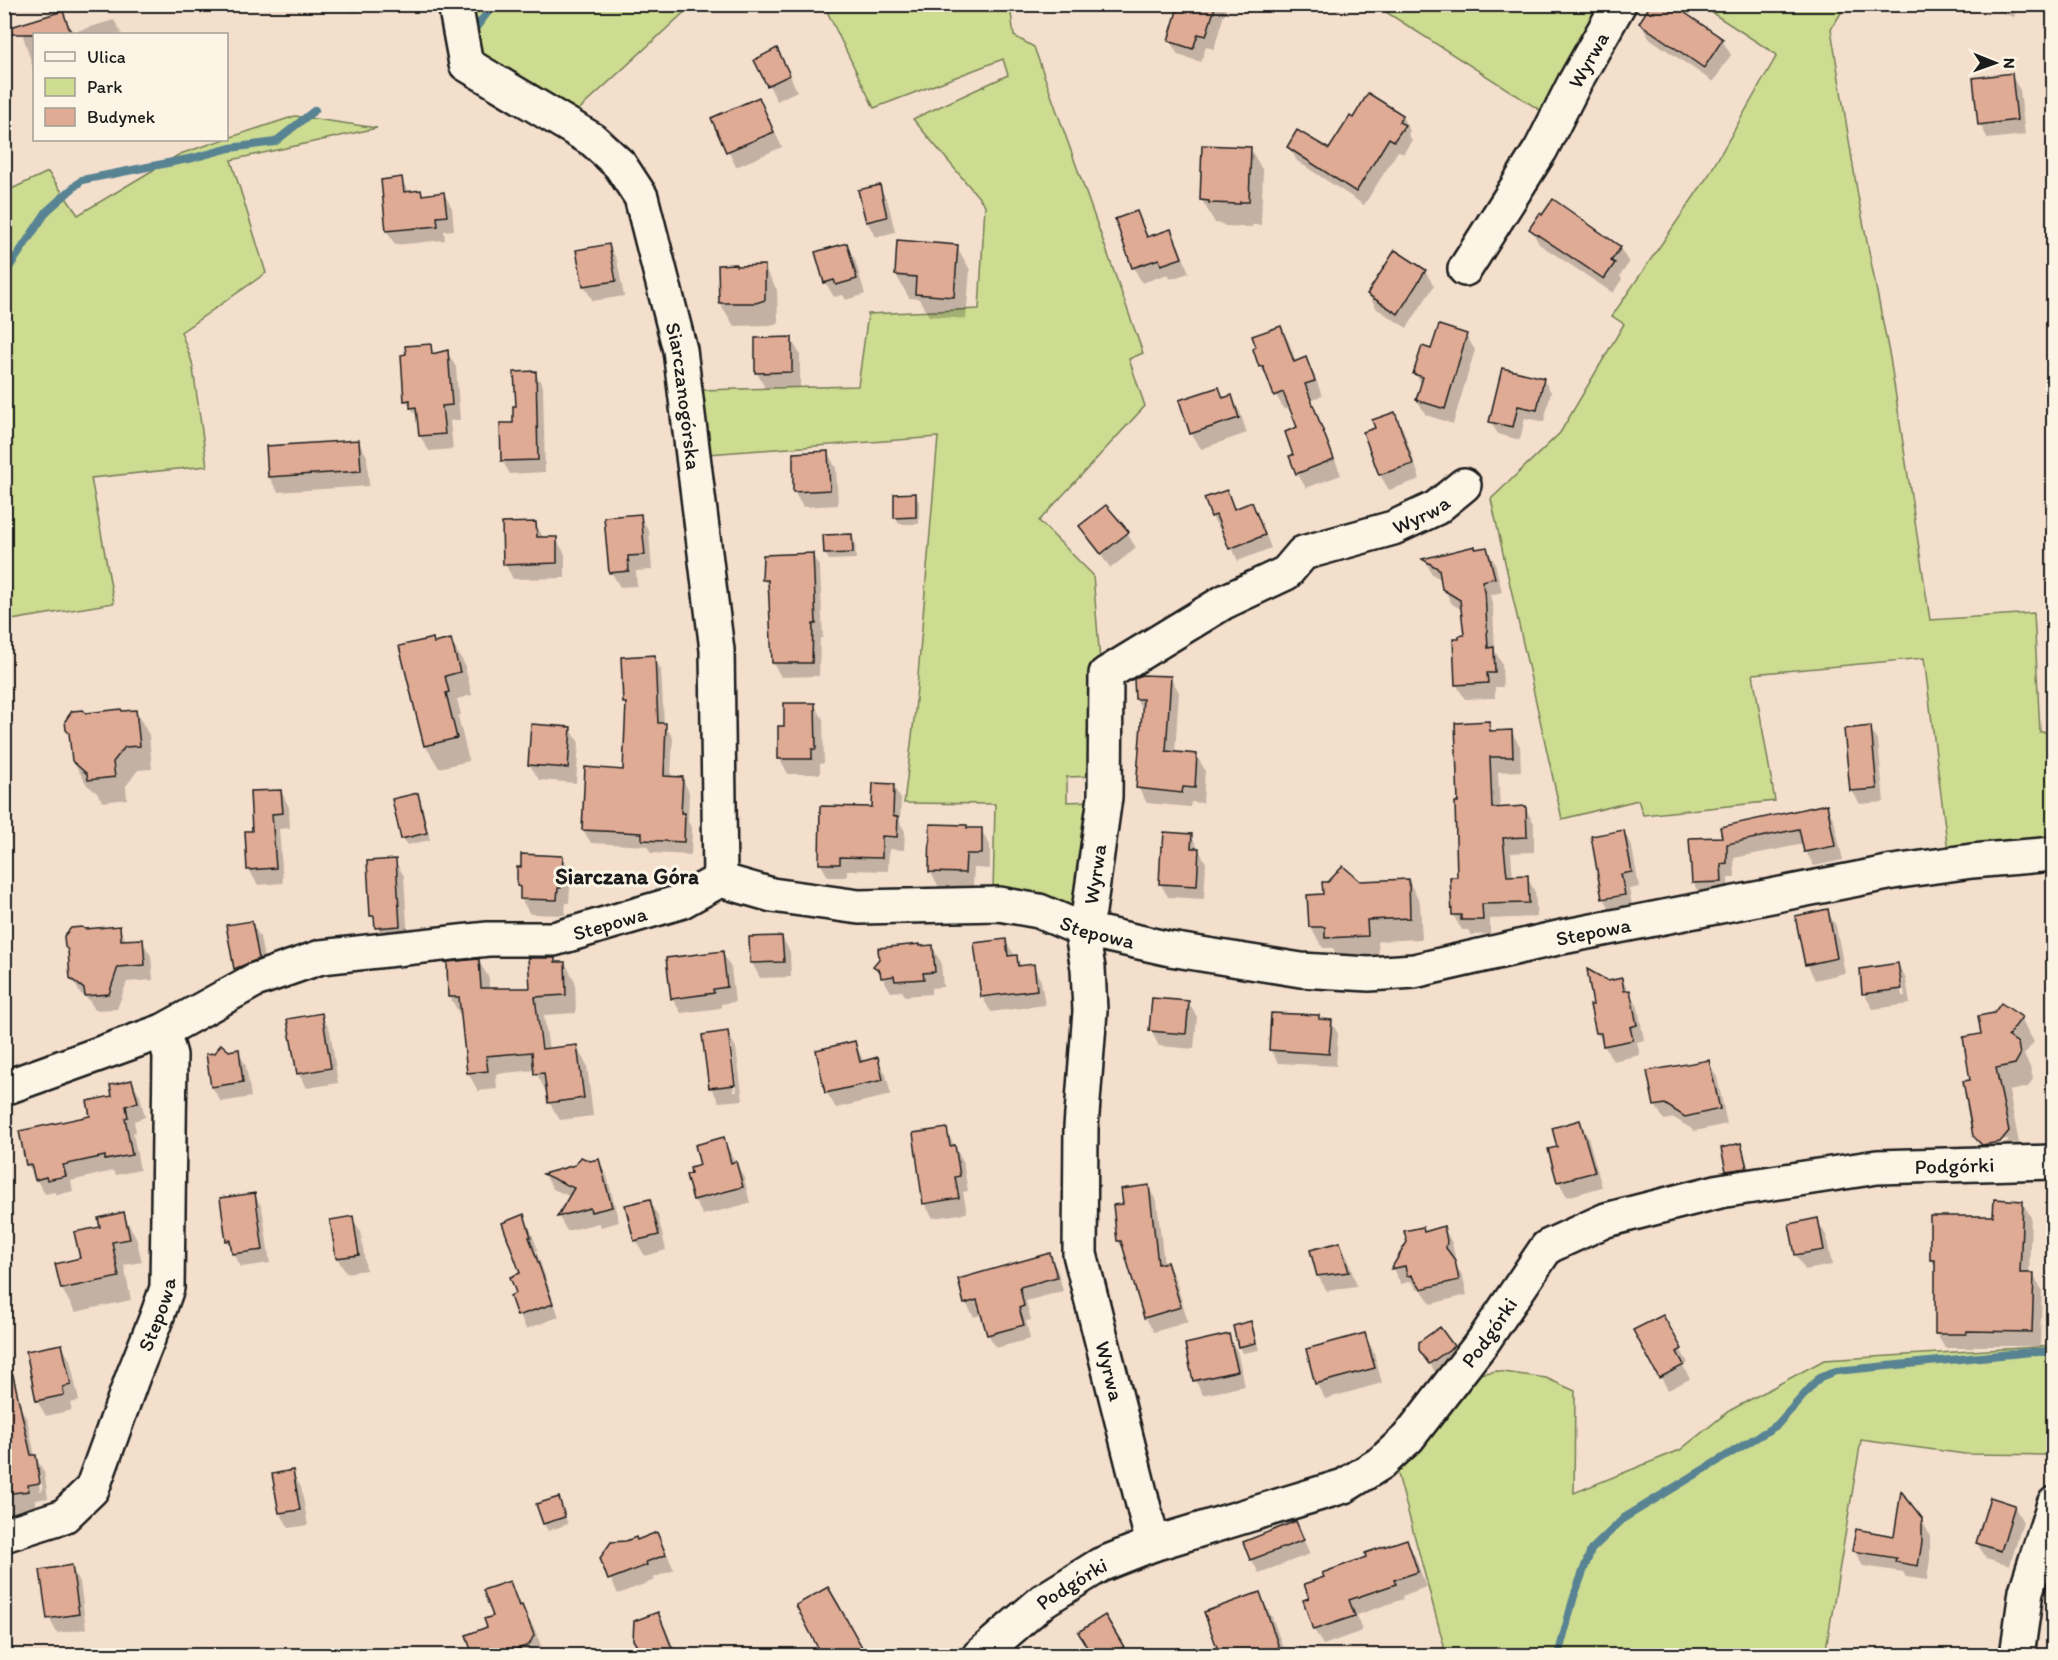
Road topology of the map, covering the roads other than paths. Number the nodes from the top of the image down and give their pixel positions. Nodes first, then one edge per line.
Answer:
1 (455, 4) edge
2 (1619, 4) edge
3 (1465, 269) dead end
4 (1464, 485) dead end
5 (2054, 854) edge
6 (720, 880) junction
7 (1081, 929) junction
8 (163, 1031) junction
9 (4, 1088) edge
10 (2054, 1162) edge
11 (2054, 1504) edge
12 (4, 1535) edge
13 (1153, 1544) junction
14 (979, 1656) edge
15 (2017, 1656) edge

1 - 6 street, Siarczanogórska
2 - 3 street, Wyrwa
4 - 7 street, Wyrwa
5 - 7 street, Stepowa
6 - 7 street, Stepowa
6 - 8 street, Stepowa
7 - 13 street, Wyrwa
8 - 9 street, Stepowa
8 - 12 street, Stepowa
10 - 13 street, Podgórki
11 - 15 street
13 - 14 street, Podgórki

